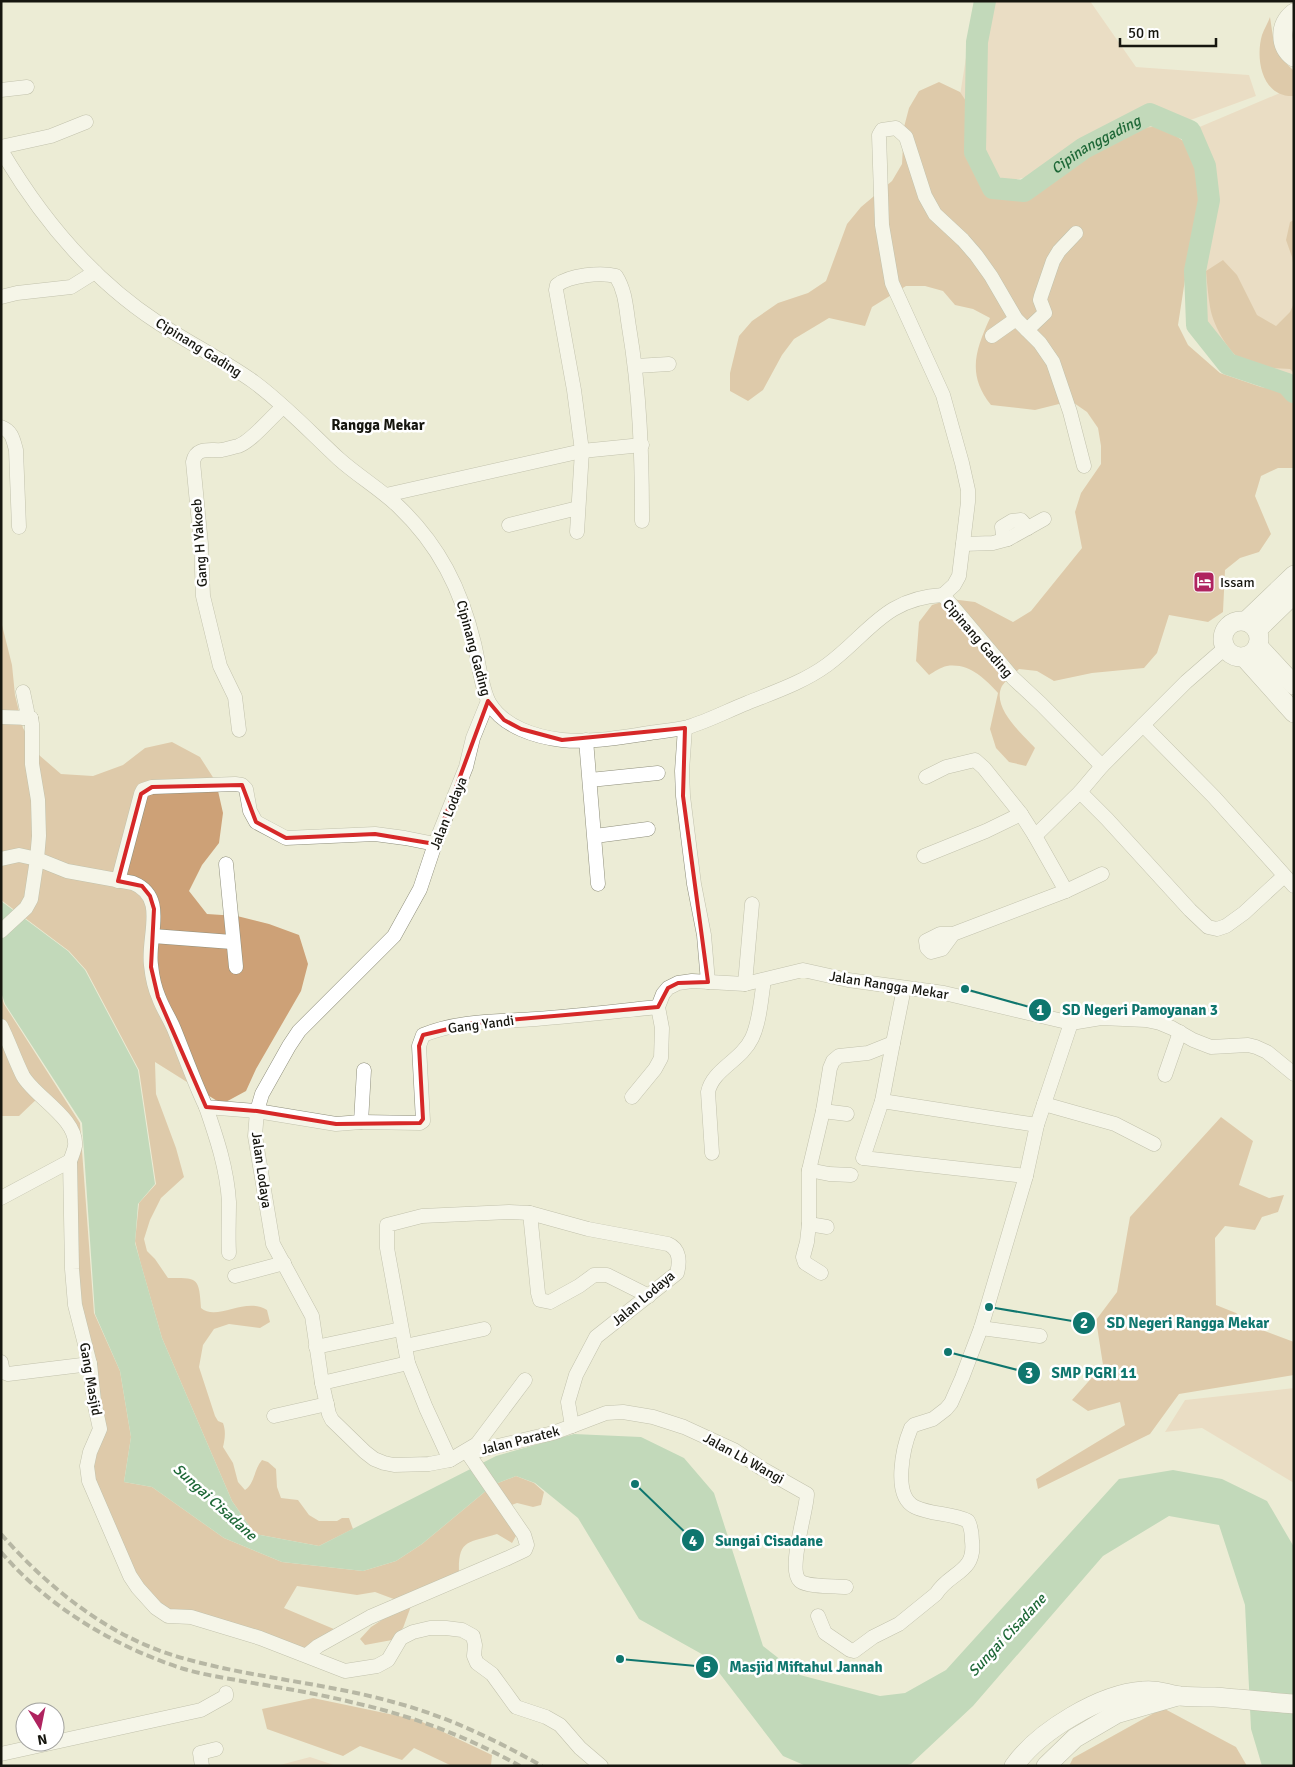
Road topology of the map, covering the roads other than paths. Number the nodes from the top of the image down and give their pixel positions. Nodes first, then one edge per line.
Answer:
1 (1294, 13) edge
2 (1294, 57) edge
3 (27, 87) dead end
4 (1, 90) edge
5 (86, 122) dead end
6 (1, 148) edge
7 (1076, 233) dead end
8 (95, 272) junction
9 (1, 297) edge
10 (1016, 320) junction
11 (1026, 330) junction
12 (992, 336) dead end
13 (669, 364) dead end
14 (636, 366) junction
15 (282, 407) junction
16 (1, 427) edge
17 (642, 445) junction
18 (582, 451) junction
19 (1084, 466) dead end
20 (386, 495) junction
21 (578, 508) junction
22 (1044, 519) dead end
23 (642, 521) dead end
24 (509, 525) dead end
25 (19, 527) dead end
26 (577, 532) dead end
27 (962, 544) junction
28 (1294, 575) edge
29 (1294, 594) edge
30 (943, 595) junction
31 (1251, 638) junction
32 (1225, 648) junction
33 (1294, 685) edge
34 (23, 692) dead end
35 (488, 702) junction
36 (1294, 713) edge
37 (1, 717) edge
38 (31, 718) junction
39 (1142, 725) junction
40 (685, 728) junction
41 (239, 730) dead end
42 (586, 740) junction
43 (1102, 766) junction
44 (658, 774) dead end
45 (926, 777) dead end
46 (590, 780) junction
47 (1080, 792) junction
48 (1021, 814) junction
49 (648, 829) dead end
50 (594, 836) junction
51 (1035, 836) junction
52 (435, 844) junction
53 (924, 856) dead end
54 (1, 859) edge
55 (37, 859) junction
56 (226, 864) dead end
57 (1102, 874) dead end
58 (118, 881) junction
59 (1289, 881) edge
60 (598, 884) dead end
61 (1066, 891) junction
62 (752, 904) dead end
63 (1, 931) edge
64 (954, 934) dead end
65 (153, 936) junction
66 (232, 942) junction
67 (236, 967) dead end
68 (764, 980) junction
69 (708, 982) junction
70 (745, 984) junction
71 (904, 988) junction
72 (658, 1007) junction
73 (1072, 1023) junction
74 (1, 1026) edge
75 (1180, 1032) junction
76 (893, 1043) junction
77 (364, 1070) dead end
78 (1294, 1074) edge
79 (1166, 1076) dead end
80 (632, 1097) dead end
81 (882, 1101) junction
82 (1044, 1104) junction
83 (206, 1108) junction
84 (257, 1111) junction
85 (823, 1112) junction
86 (847, 1114) dead end
87 (361, 1122) junction
88 (1037, 1125) junction
89 (1154, 1144) dead end
90 (712, 1153) dead end
91 (70, 1161) junction
92 (809, 1170) junction
93 (851, 1175) dead end
94 (1026, 1176) junction
95 (1, 1198) edge
96 (530, 1213) junction
97 (809, 1224) junction
98 (827, 1227) dead end
99 (229, 1253) dead end
100 (284, 1263) junction
101 (821, 1273) dead end
102 (236, 1276) dead end
103 (649, 1296) junction
104 (981, 1328) junction
105 (484, 1329) dead end
106 (401, 1330) junction
107 (1040, 1336) dead end
108 (316, 1346) junction
109 (405, 1346) junction
110 (1, 1362) edge
111 (408, 1363) junction
112 (90, 1364) junction
113 (525, 1380) dead end
114 (322, 1383) junction
115 (327, 1404) junction
116 (274, 1416) dead end
117 (572, 1426) junction
118 (470, 1457) junction
119 (450, 1460) junction
120 (846, 1587) dead end
121 (818, 1616) dead end
122 (307, 1655) junction
123 (226, 1693) dead end
124 (1179, 1696) junction
125 (1294, 1704) edge
126 (216, 1749) dead end
127 (1, 1754) edge
128 (202, 1766) edge
129 (601, 1766) edge
130 (1014, 1766) edge
131 (1046, 1766) edge

1 - 2 street
3 - 4 street
5 - 6 street
6 - 8 street, Cipinang Gading
7 - 11 street
8 - 9 street
8 - 15 street, Cipinang Gading
10 - 11 street
10 - 12 street
10 - 27 street
11 - 19 street
13 - 14 street
14 - 17 street
14 - 18 street
15 - 20 street, Cipinang Gading
15 - 41 street, Gang H Yakoeb
16 - 25 street
17 - 18 street
17 - 23 street
18 - 20 street
18 - 21 street
20 - 35 street, Cipinang Gading
21 - 24 street
21 - 26 street
22 - 27 street
27 - 30 street
28 - 31 street
29 - 31 street
30 - 40 street, Cipinang Gading
30 - 43 street, Cipinang Gading
31 - 32 street
31 - 32 street
31 - 33 street
31 - 36 street
32 - 39 street
34 - 38 street
35 - 42 street, Cipinang Gading
35 - 52 street, Jalan Lodaya
37 - 38 street
38 - 55 street
39 - 43 street
39 - 59 street
40 - 42 street, Cipinang Gading
40 - 69 street
42 - 46 street
43 - 47 street
44 - 46 street
45 - 48 street
46 - 50 street
47 - 51 street
47 - 59 street
48 - 51 street
48 - 53 street
49 - 50 street
50 - 60 street
51 - 61 street
52 - 58 street
52 - 84 street, Jalan Lodaya
54 - 55 street
55 - 58 street
55 - 63 street
56 - 66 street
57 - 61 street
58 - 65 street
61 - 64 street
62 - 70 street
65 - 66 street
65 - 83 street
66 - 67 street
68 - 70 street, Jalan Rangga Mekar
68 - 71 street, Jalan Rangga Mekar
68 - 90 street
69 - 70 street, Jalan Rangga Mekar
69 - 72 street, Jalan Rangga Mekar
71 - 73 street, Jalan Rangga Mekar
71 - 76 street
72 - 80 street
72 - 87 street, Gang Yandi
73 - 75 street, Jalan Rangga Mekar
73 - 82 street
74 - 91 street, Gang Masjid
75 - 78 street, Jalan Rangga Mekar
75 - 79 street
76 - 81 street
76 - 85 street
77 - 87 street
81 - 88 street
81 - 94 street
82 - 88 street
82 - 89 street
83 - 84 street
83 - 99 street
84 - 87 street
84 - 100 street, Jalan Lodaya
85 - 86 street
85 - 92 street
88 - 94 street
91 - 95 street
91 - 112 street, Gang Masjid
92 - 93 street
92 - 97 street
94 - 104 street
96 - 103 street
96 - 103 street, Jalan Lodaya
96 - 106 street, Jalan Lodaya
97 - 98 street
97 - 101 street
100 - 102 street
100 - 108 street, Jalan Lodaya
103 - 117 street, Jalan Lodaya
104 - 107 street
104 - 121 street
105 - 109 street
106 - 108 street
106 - 109 street
108 - 114 street, Jalan Lodaya
109 - 111 street
110 - 112 street
111 - 114 street
111 - 119 street
112 - 122 street, Gang Masjid
113 - 118 street, Jalan Lodaya
114 - 115 street, Jalan Lodaya
115 - 116 street
115 - 119 street, Jalan Lodaya
117 - 118 street, Jalan Paratek
117 - 120 street, Jalan Lb Wangi
118 - 119 street, Jalan Lodaya
118 - 122 street
122 - 129 street, Gang Masjid
123 - 127 street
124 - 125 street
124 - 130 street
124 - 131 street
126 - 128 street

